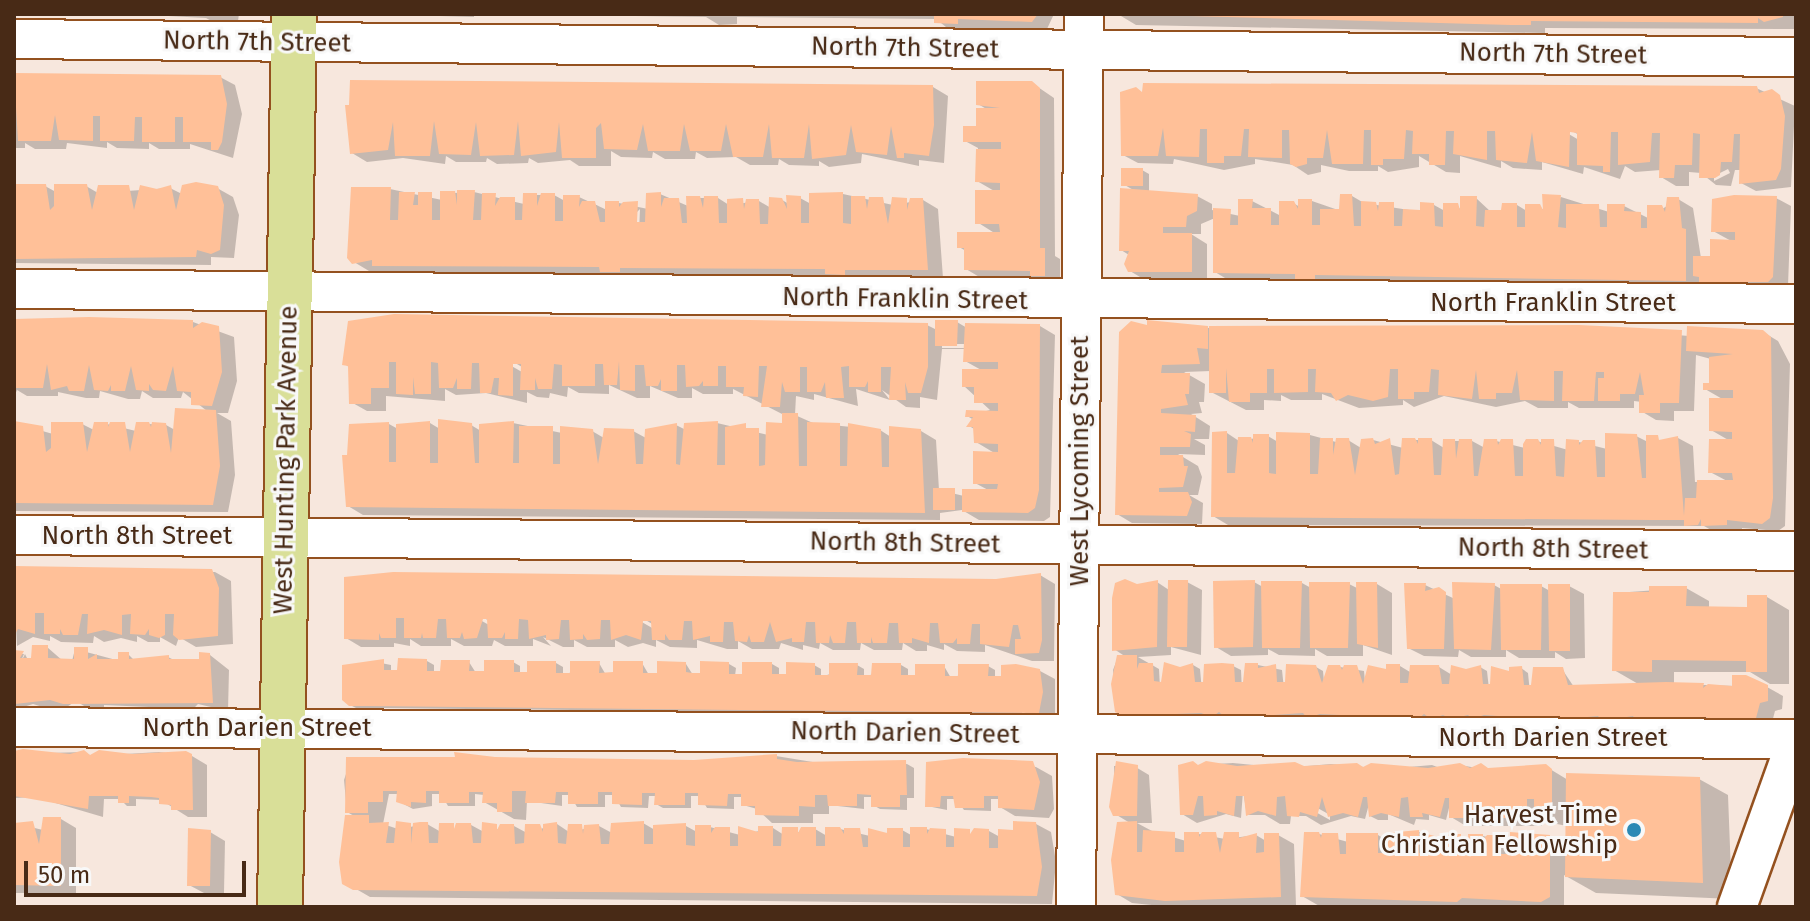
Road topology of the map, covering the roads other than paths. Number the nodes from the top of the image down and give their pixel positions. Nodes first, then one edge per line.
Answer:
1 (293, 28) edge
2 (1084, 32) edge
3 (14, 39) edge
4 (1796, 57) edge
5 (14, 289) edge
6 (287, 293) junction
7 (1082, 300) junction
8 (1796, 304) edge
9 (14, 535) edge
10 (285, 537) junction
11 (1080, 544) junction
12 (1796, 551) edge
13 (14, 727) edge
14 (284, 730) junction
15 (1078, 735) junction
16 (1796, 741) edge
17 (280, 907) edge
18 (1076, 907) edge
19 (1737, 907) edge

1 - 2 street, North 7th Street
1 - 3 street, North 7th Street
1 - 6 main road, West Hunting Park Avenue
2 - 4 street, North 7th Street
2 - 7 street, West Lycoming Street
5 - 6 street, North Franklin Street
6 - 7 street, North Franklin Street
6 - 10 main road, West Hunting Park Avenue
7 - 8 street, North Franklin Street
7 - 11 street, West Lycoming Street
9 - 10 street, North 8th Street
10 - 11 street, North 8th Street
10 - 14 main road, West Hunting Park Avenue
11 - 12 street, North 8th Street
11 - 15 street, West Lycoming Street
13 - 14 street, North Darien Street
14 - 15 street, North Darien Street
14 - 17 main road, West Hunting Park Avenue
15 - 16 street, North Darien Street
15 - 18 street, West Lycoming Street
16 - 19 street

